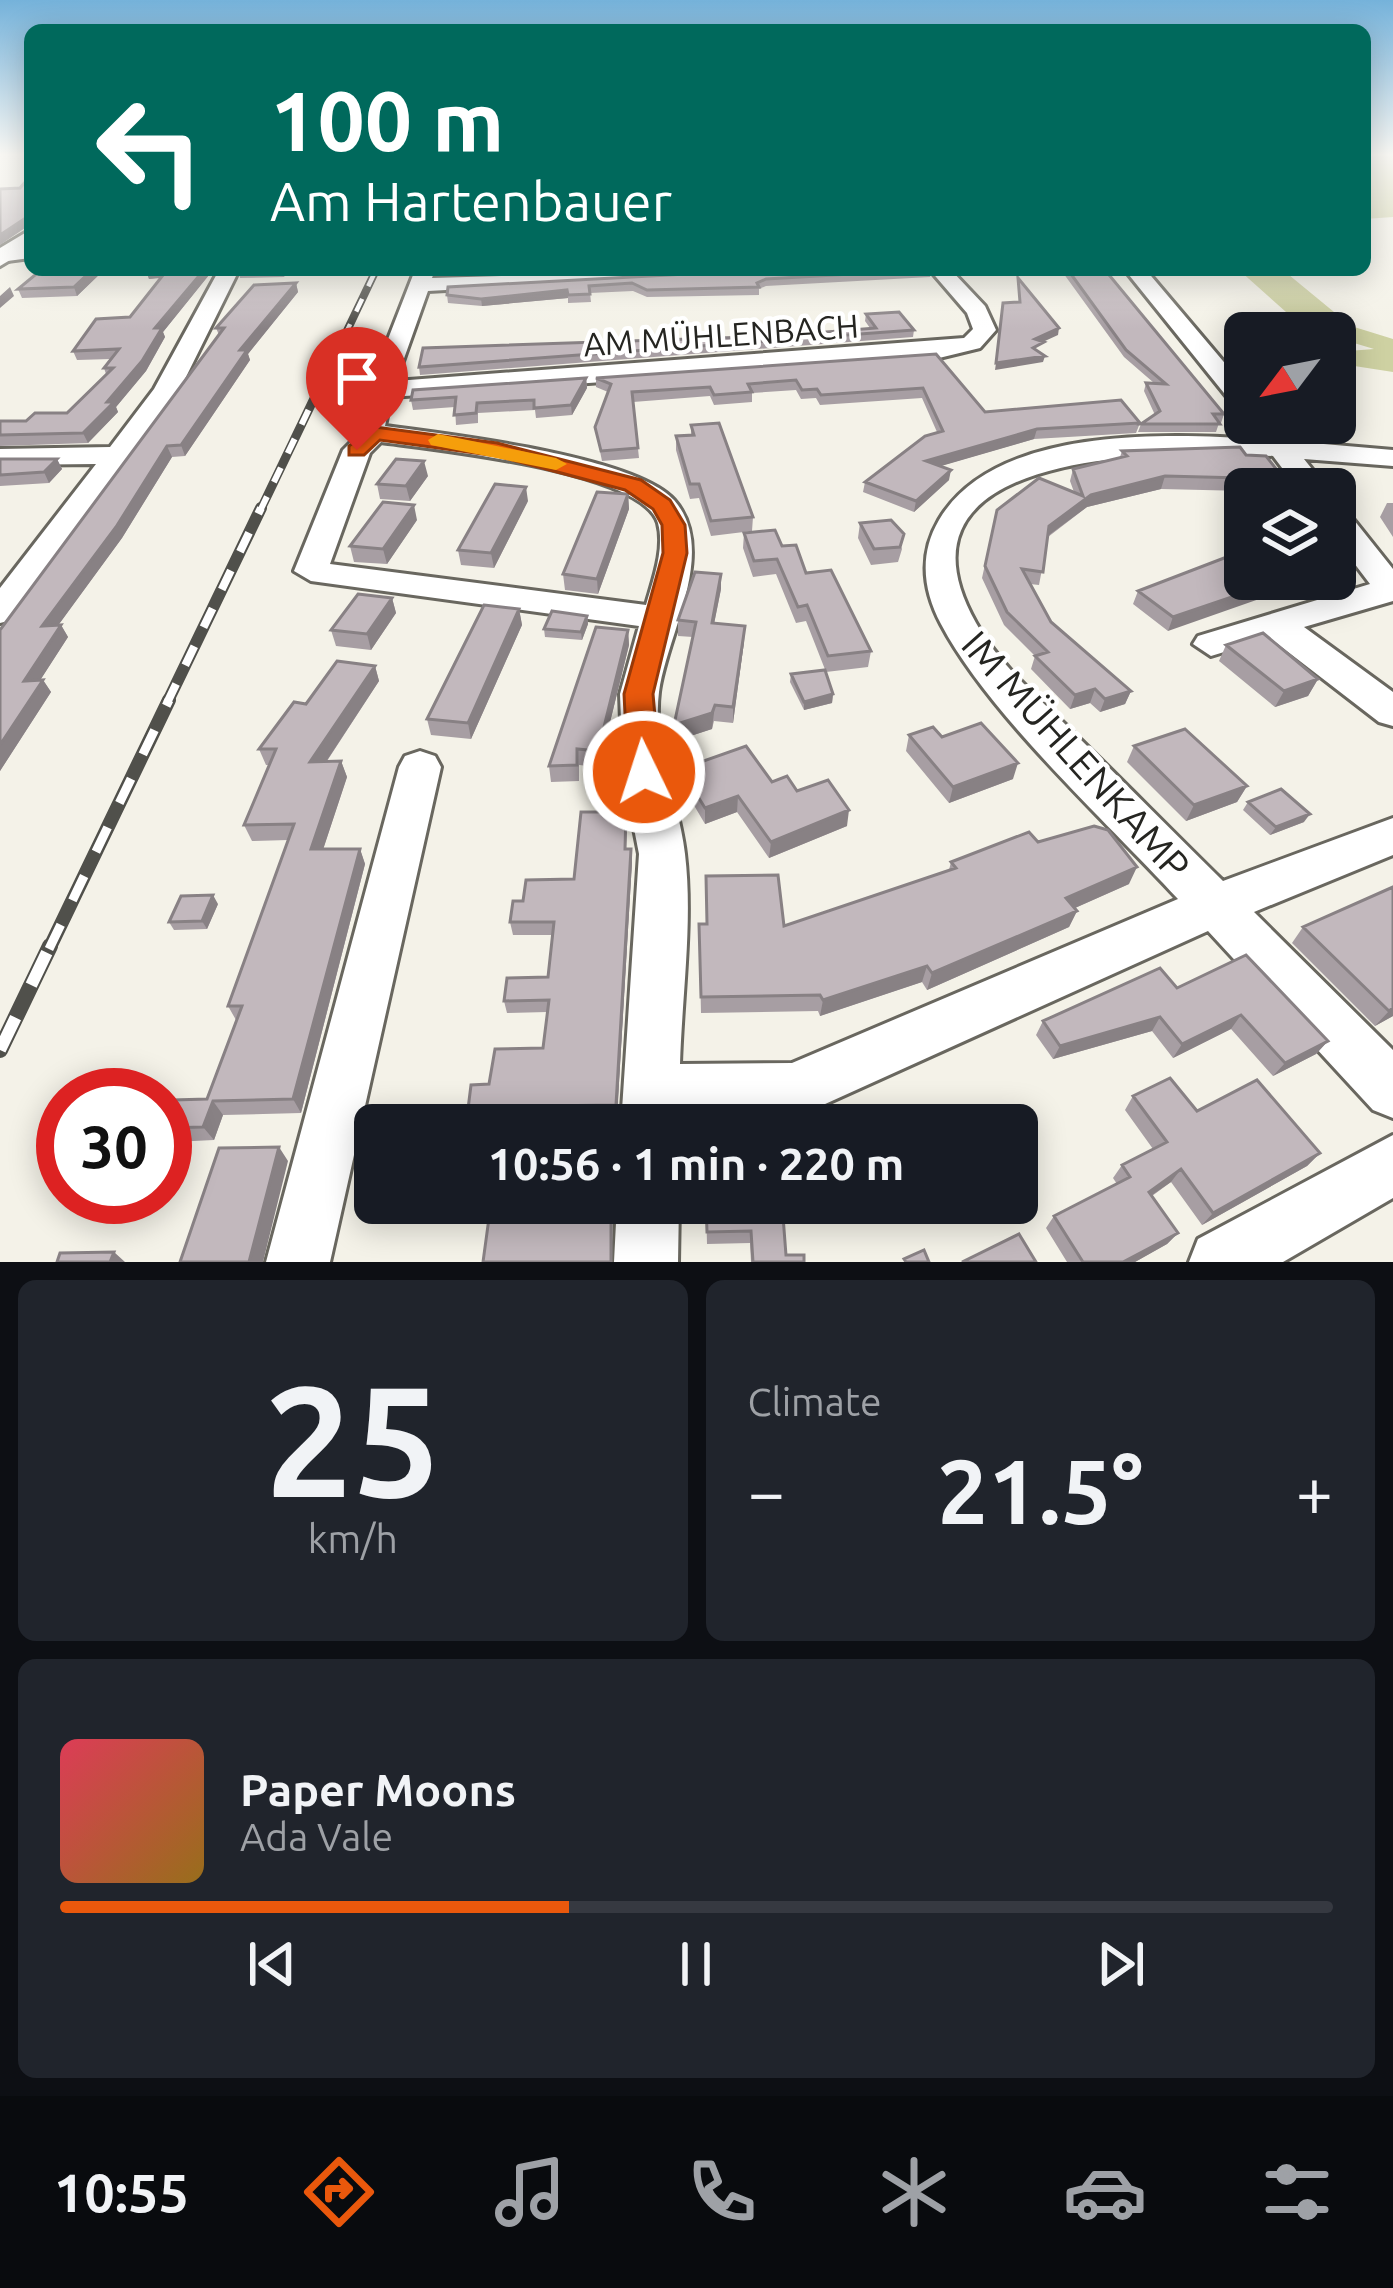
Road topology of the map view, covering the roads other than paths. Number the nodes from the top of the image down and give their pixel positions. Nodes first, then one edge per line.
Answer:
1 (226, 276) edge
2 (493, 276) edge
3 (945, 276) edge
4 (1140, 276) edge
5 (422, 278) edge
6 (1224, 378) edge
7 (378, 390) junction
8 (375, 433) junction
9 (1224, 440) edge
10 (1277, 444) edge
11 (1312, 444) edge
12 (118, 455) junction
13 (0, 457) edge
14 (1393, 458) edge
15 (1296, 468) edge
16 (1356, 544) edge
17 (1392, 589) edge
18 (3, 604) edge
19 (662, 618) junction
20 (1273, 622) junction
21 (1211, 644) dead end
22 (1393, 712) edge
23 (420, 767) dead end
24 (1393, 836) edge
25 (1214, 906) junction
26 (1393, 1090) edge
27 (651, 1104) edge
28 (690, 1104) edge
29 (1393, 1165) edge
30 (647, 1224) edge
31 (298, 1262) edge
32 (646, 1262) edge
33 (1221, 1262) edge

1 - 12 street
2 - 5 street
3 - 7 street, AM MÜHLENBACH
4 - 6 street
5 - 7 street
7 - 8 street
8 - 19 street
8 - 19 street
9 - 25 street, IM MÜHLENKAMP
10 - 15 street
11 - 14 street, IM MÜHLENKAMP
12 - 13 street
12 - 18 street
16 - 17 street
17 - 20 street
19 - 27 street
20 - 21 street
20 - 22 street
23 - 31 street
24 - 25 street
25 - 26 street, IM MÜHLENKAMP
25 - 28 street
29 - 33 street
30 - 32 street

